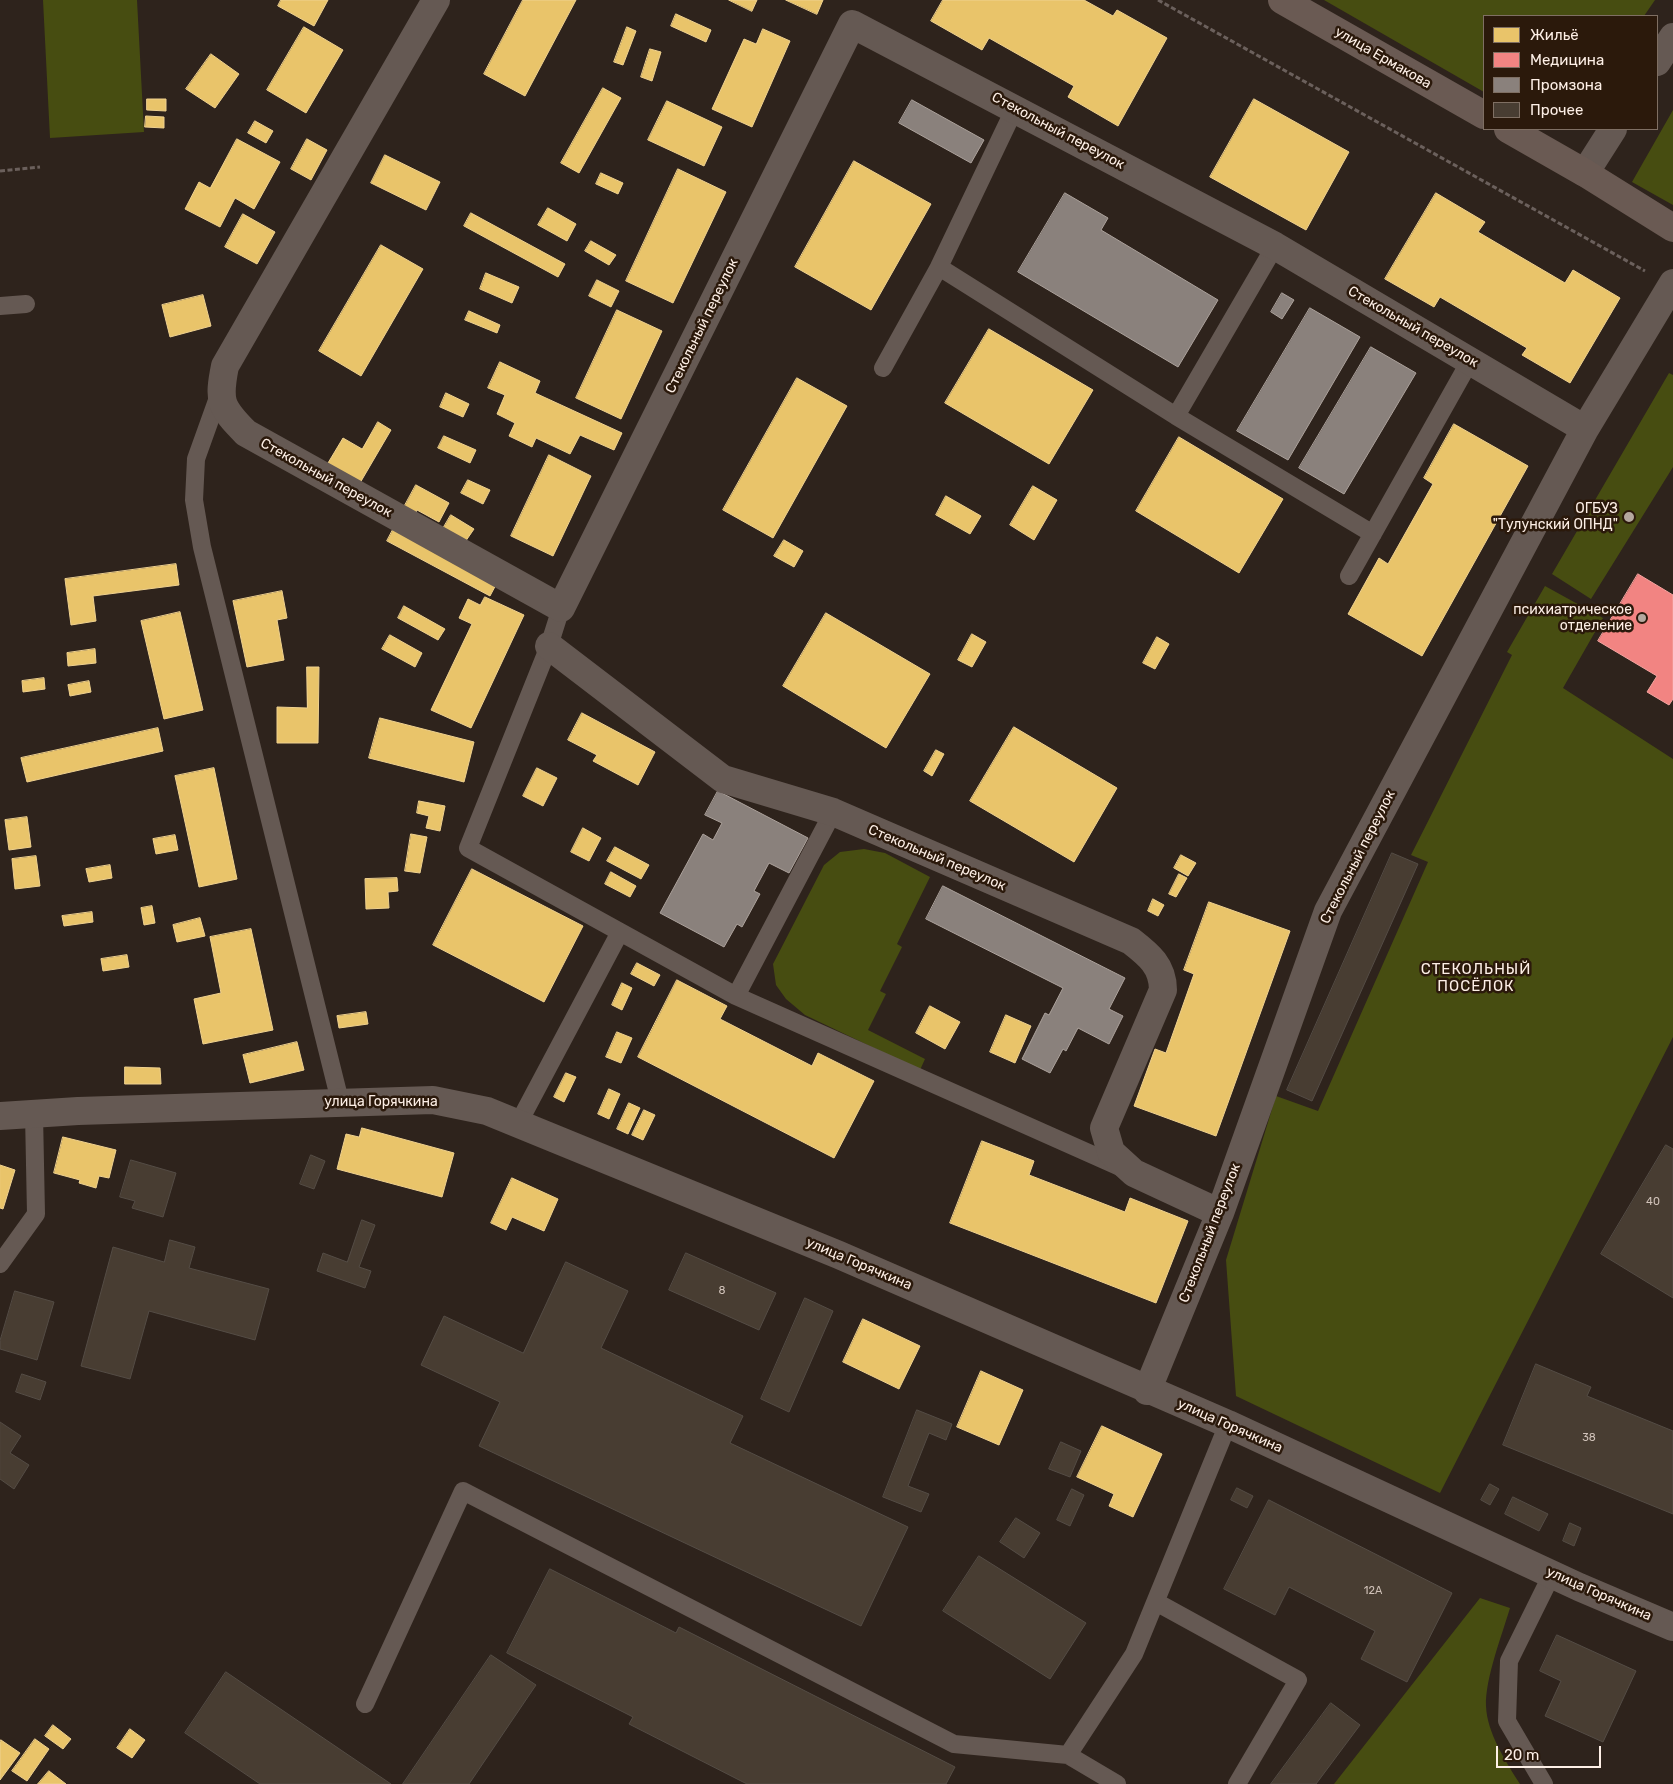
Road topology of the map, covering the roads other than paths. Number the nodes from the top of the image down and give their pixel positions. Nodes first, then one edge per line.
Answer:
1 (436, 0) edge
2 (1282, 0) edge
3 (1673, 37) edge
4 (1658, 60) edge
5 (1015, 108) junction
6 (1483, 114) edge
7 (1510, 130) edge
8 (1612, 130) edge
9 (1585, 173) junction
10 (1673, 228) edge
11 (1275, 246) junction
12 (939, 267) junction
13 (1672, 284) edge
14 (26, 304) dead end
15 (0, 306) edge
16 (1470, 361) junction
17 (884, 368) dead end
18 (220, 392) junction
19 (1176, 416) junction
20 (1585, 429) junction
21 (1373, 534) junction
22 (1349, 576) dead end
23 (561, 608) junction
24 (549, 646) junction
25 (833, 812) junction
26 (620, 932) junction
27 (736, 996) junction
28 (340, 1101) junction
29 (34, 1114) junction
30 (0, 1116) edge
31 (518, 1124) junction
32 (1134, 1173) junction
33 (1220, 1213) junction
34 (0, 1264) edge
35 (1147, 1390) junction
36 (1228, 1424) junction
37 (1552, 1574) junction
38 (1156, 1602) junction
39 (1673, 1627) edge
40 (365, 1704) dead end
41 (1068, 1755) junction
42 (1117, 1784) edge
43 (1237, 1784) edge
44 (1544, 1784) edge

1 - 18 street
2 - 6 street, улица Ермакова
3 - 4 street
5 - 11 street, Стекольный переулок
5 - 12 lane
5 - 23 street, Стекольный переулок
7 - 9 street
8 - 9 street
9 - 10 street
11 - 16 street, Стекольный переулок
11 - 19 lane
12 - 17 lane
12 - 19 lane
13 - 20 street, Стекольный переулок
14 - 15 lane
16 - 20 street, Стекольный переулок
16 - 21 lane
18 - 23 street, Стекольный переулок
18 - 28 lane
19 - 21 lane
20 - 33 street, Стекольный переулок
21 - 22 lane
23 - 24 lane
24 - 25 street, Стекольный переулок
24 - 26 lane
25 - 27 lane
25 - 32 street, Стекольный переулок
26 - 27 lane
26 - 31 lane
27 - 32 lane
28 - 29 street, улица Горячкина
28 - 31 street, улица Горячкина
29 - 30 street, улица Горячкина
29 - 34 lane
31 - 35 street, улица Горячкина
32 - 33 street
33 - 35 street, Стекольный переулок
35 - 36 street, улица Горячкина
36 - 37 street, улица Горячкина
36 - 38 lane
37 - 39 street, улица Горячкина
37 - 44 lane
38 - 41 lane
38 - 43 lane
40 - 41 lane
41 - 42 lane

